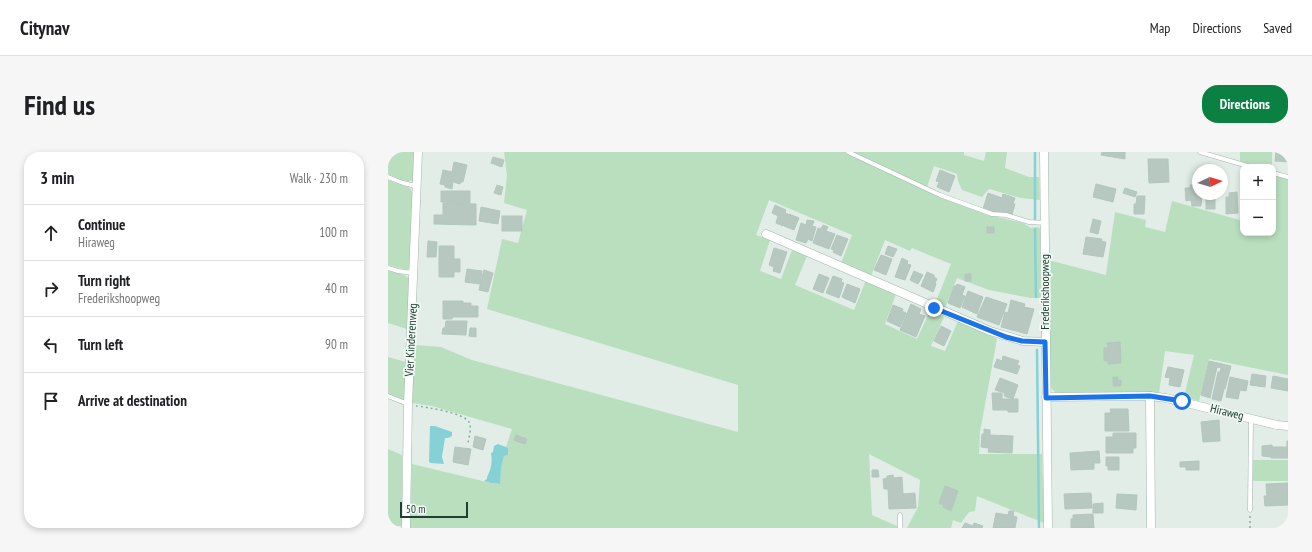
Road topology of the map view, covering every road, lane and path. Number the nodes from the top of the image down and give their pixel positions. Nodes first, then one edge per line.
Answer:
1 (418, 152) edge
2 (848, 152) edge
3 (1044, 152) edge
4 (1200, 152) edge
5 (1241, 164) edge
6 (1276, 174) edge
7 (388, 177) edge
8 (1288, 177) edge
9 (417, 186) junction
10 (1044, 223) junction
11 (766, 234) dead end
12 (388, 268) edge
13 (413, 273) junction
14 (1045, 342) junction
15 (388, 396) edge
16 (1150, 396) junction
17 (1046, 398) junction
18 (408, 404) junction
19 (1251, 418) junction
20 (1288, 426) edge
21 (468, 443) dead end
22 (1250, 510) joint
23 (900, 515) dead end
24 (388, 526) edge
25 (394, 528) edge
26 (406, 528) edge
27 (900, 528) edge
28 (1048, 528) edge
29 (1152, 528) edge
30 (1250, 528) edge

1 - 9 street, Vier Kinderenweg
2 - 10 lane
3 - 10 street, Frederikshoopweg
4 - 5 lane
6 - 8 lane
7 - 9 lane
9 - 13 street, Vier Kinderenweg
10 - 14 street, Frederikshoopweg
11 - 14 street
12 - 13 lane
13 - 18 street, Vier Kinderenweg
14 - 17 street, Frederikshoopweg
15 - 18 lane
16 - 17 street, Hiraweg
16 - 19 street, Hiraweg
16 - 29 street
17 - 28 street, Frederikshoopweg
18 - 21 path
18 - 26 street, Vier Kinderenweg
19 - 20 street, Hiraweg
19 - 22 lane
22 - 30 path
23 - 27 lane
24 - 25 lane

